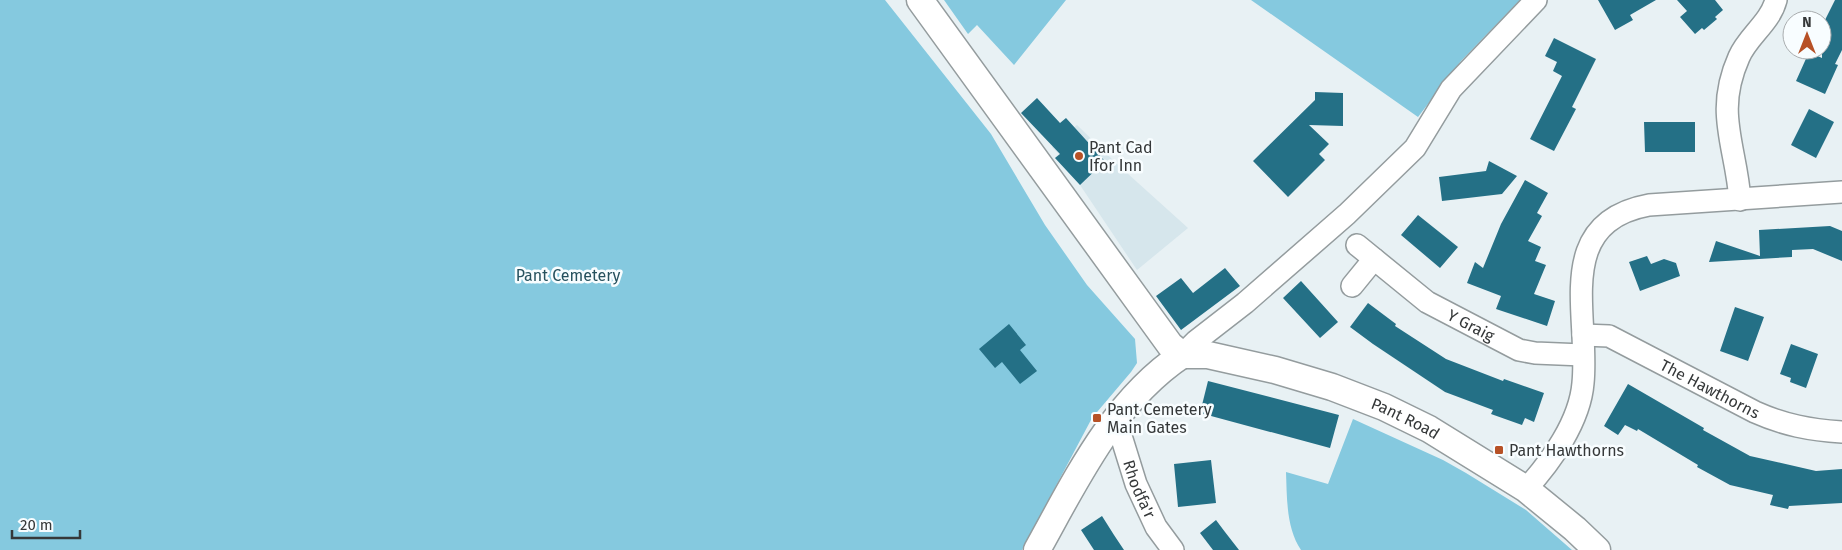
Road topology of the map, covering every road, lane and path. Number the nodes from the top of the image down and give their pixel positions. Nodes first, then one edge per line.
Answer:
1 (920, 0) edge
2 (1536, 0) edge
3 (1776, 0) edge
4 (1842, 192) edge
5 (1740, 200) junction
6 (1357, 245) dead end
7 (1374, 258) junction
8 (1352, 286) dead end
9 (1583, 345) junction
10 (1182, 354) junction
11 (1109, 428) junction
12 (1842, 432) edge
13 (1526, 489) junction
14 (1037, 550) edge
15 (1172, 550) edge
16 (1597, 550) edge

1 - 10 street
2 - 10 street
3 - 5 street
4 - 5 street
5 - 9 street
6 - 7 street, Y Graig
7 - 8 street
7 - 9 street, Y Graig
9 - 12 street, The Hawthorns
9 - 13 street
10 - 11 street
10 - 13 street, Pant Road
11 - 14 street
11 - 15 street, Rhodfa'r
13 - 16 street, Pant Road

